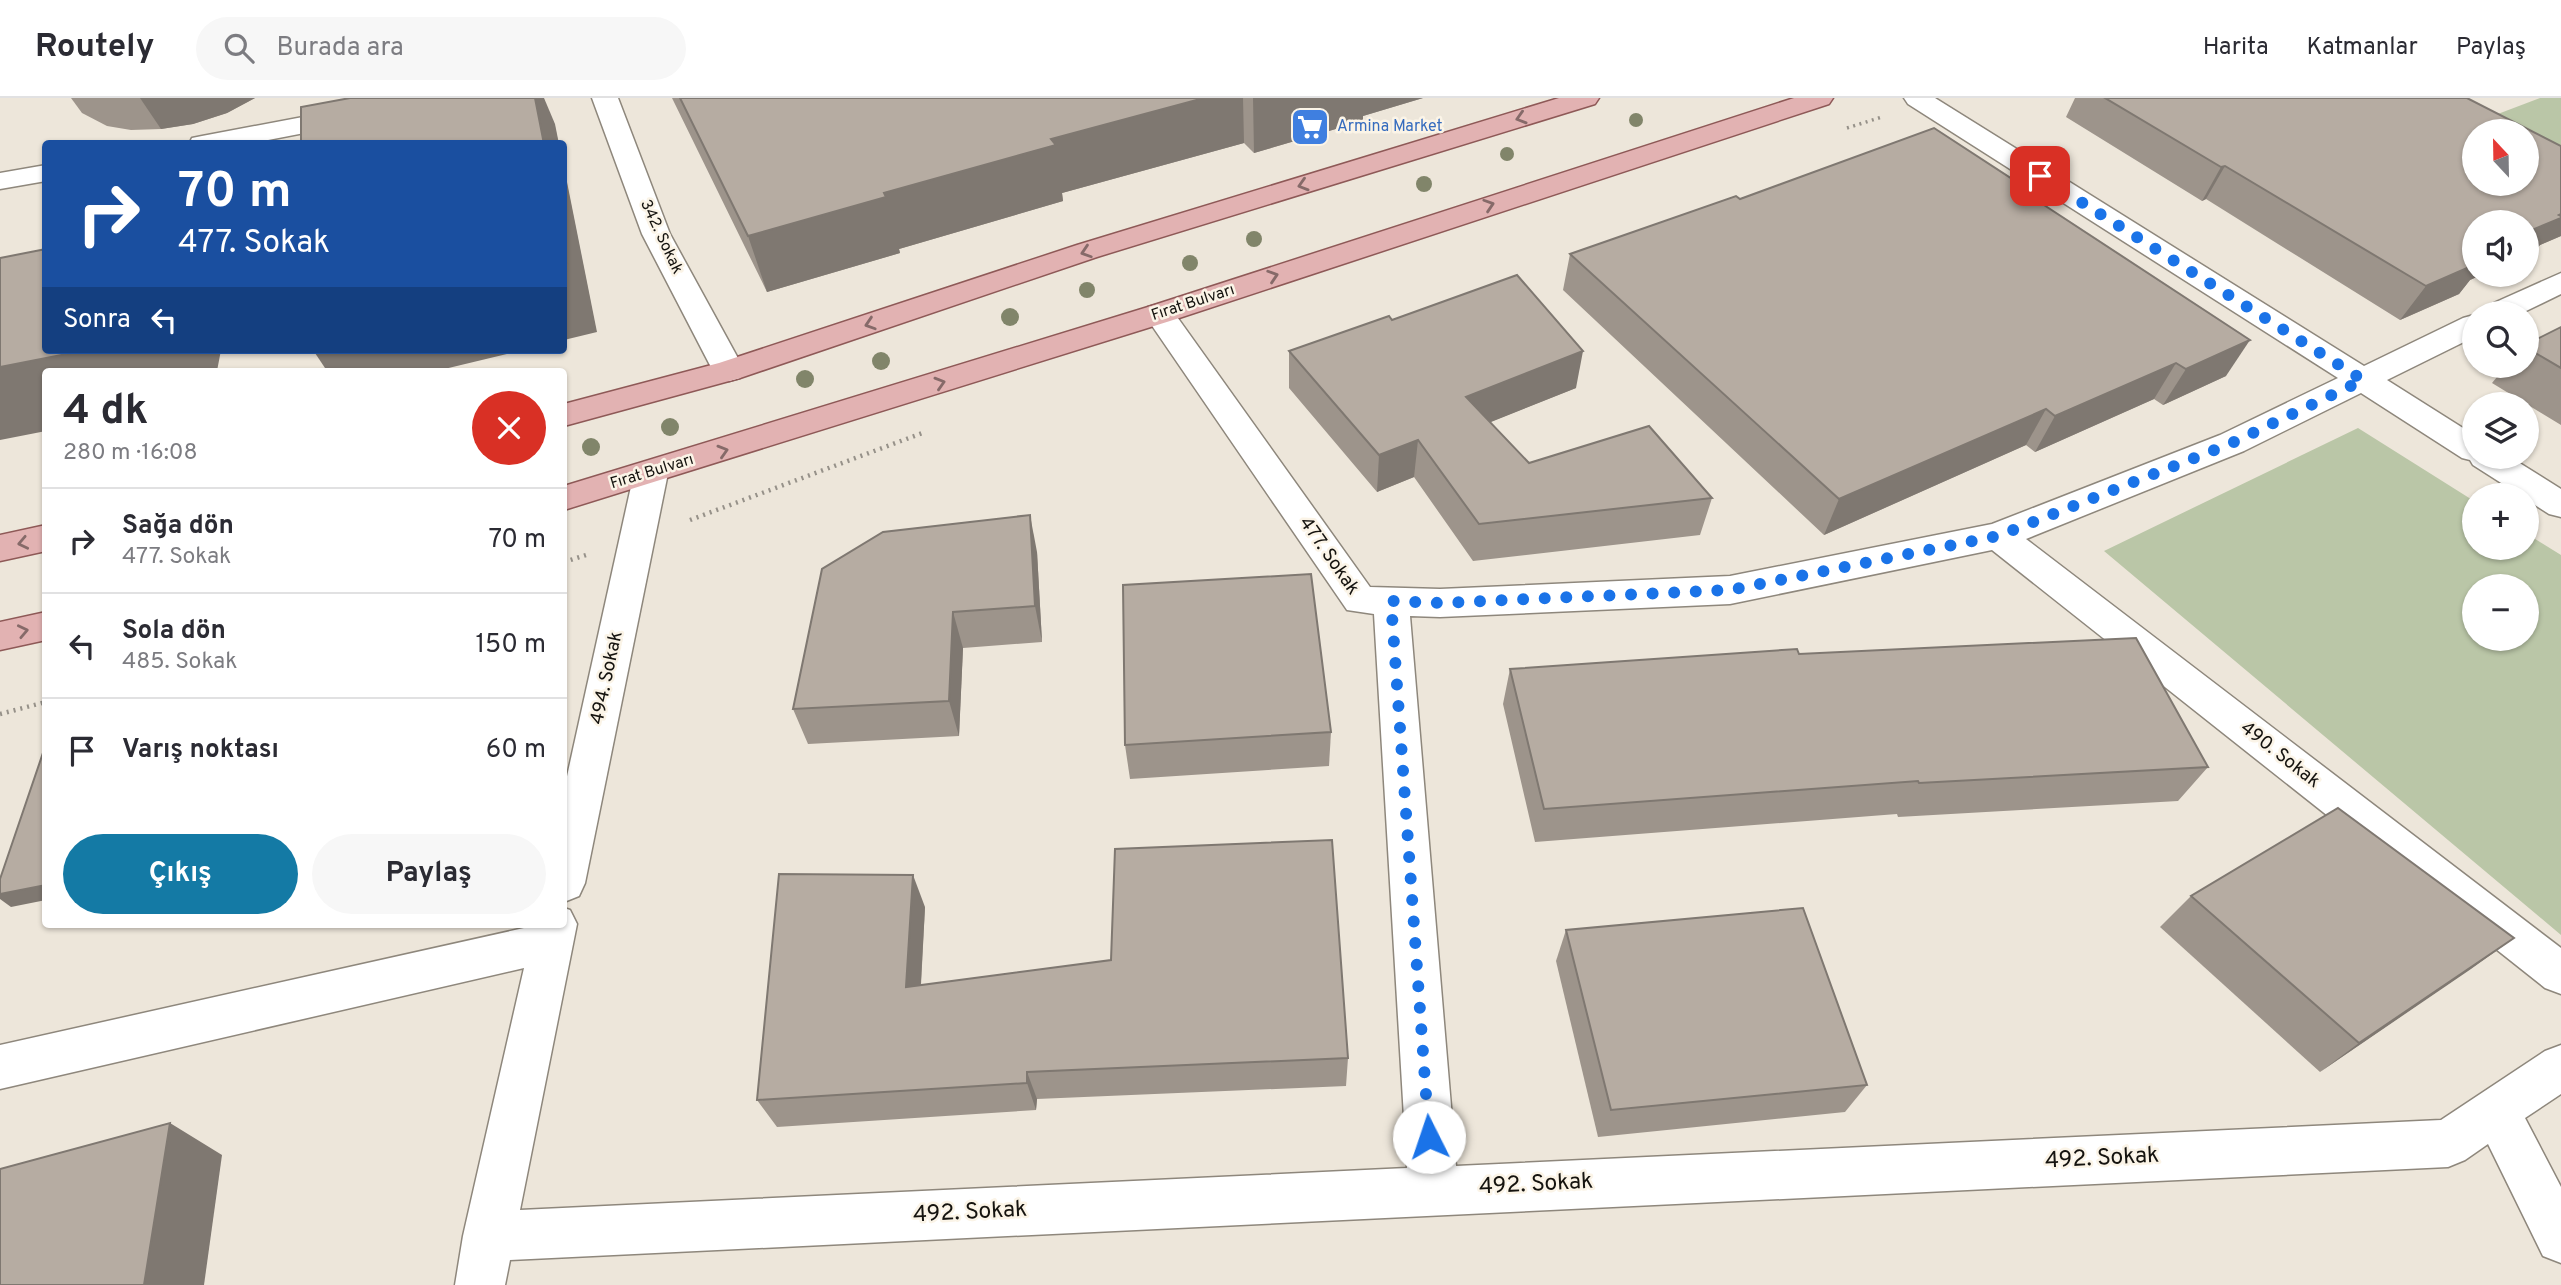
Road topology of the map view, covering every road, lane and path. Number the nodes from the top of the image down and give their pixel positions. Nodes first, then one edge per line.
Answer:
1 (444, 98) edge
2 (604, 98) edge
3 (1586, 98) edge
4 (1820, 98) edge
5 (1917, 98) edge
6 (334, 108) edge
7 (217, 140) edge
8 (42, 174) edge
9 (0, 181) edge
10 (2561, 282) edge
11 (2522, 301) edge
12 (1159, 314) junction
13 (2462, 331) edge
14 (729, 371) junction
15 (2363, 380) junction
16 (567, 414) edge
17 (2462, 442) edge
18 (2504, 469) edge
19 (651, 473) junction
20 (567, 497) edge
21 (2561, 505) edge
22 (1998, 536) junction
23 (42, 539) edge
24 (0, 548) edge
25 (1391, 601) junction
26 (42, 627) edge
27 (0, 636) edge
28 (42, 703) edge
29 (0, 714) edge
30 (567, 869) edge
31 (553, 933) edge
32 (2561, 974) edge
33 (2561, 1066) edge
34 (0, 1067) edge
35 (2496, 1111) junction
36 (1433, 1190) junction
37 (488, 1236) junction
38 (2561, 1238) edge
39 (480, 1285) edge

1 - 6 street
2 - 14 street, 342. Sokak
3 -> 14 main road
12 -> 4 main road, Fırat Bulvarı
5 - 15 street
6 - 7 street
8 - 9 street
10 - 11 street
19 -> 12 main road, Fırat Bulvarı
12 - 25 street, 477. Sokak
13 - 15 street, 477. Sokak
14 - 16 main road
15 - 17 street
15 - 22 street, 477. Sokak
18 - 21 street
19 - 20 main road, Fırat Bulvarı
19 - 30 street, 494. Sokak
22 - 25 street, 477. Sokak
22 - 32 street, 490. Sokak
23 -> 24 main road
25 - 36 street
27 -> 26 main road
28 - 29 path
31 - 34 street
31 - 37 street
33 - 35 street, 492. Sokak
35 - 36 street, 492. Sokak
35 - 38 street
36 - 37 street, 492. Sokak
37 - 39 street

